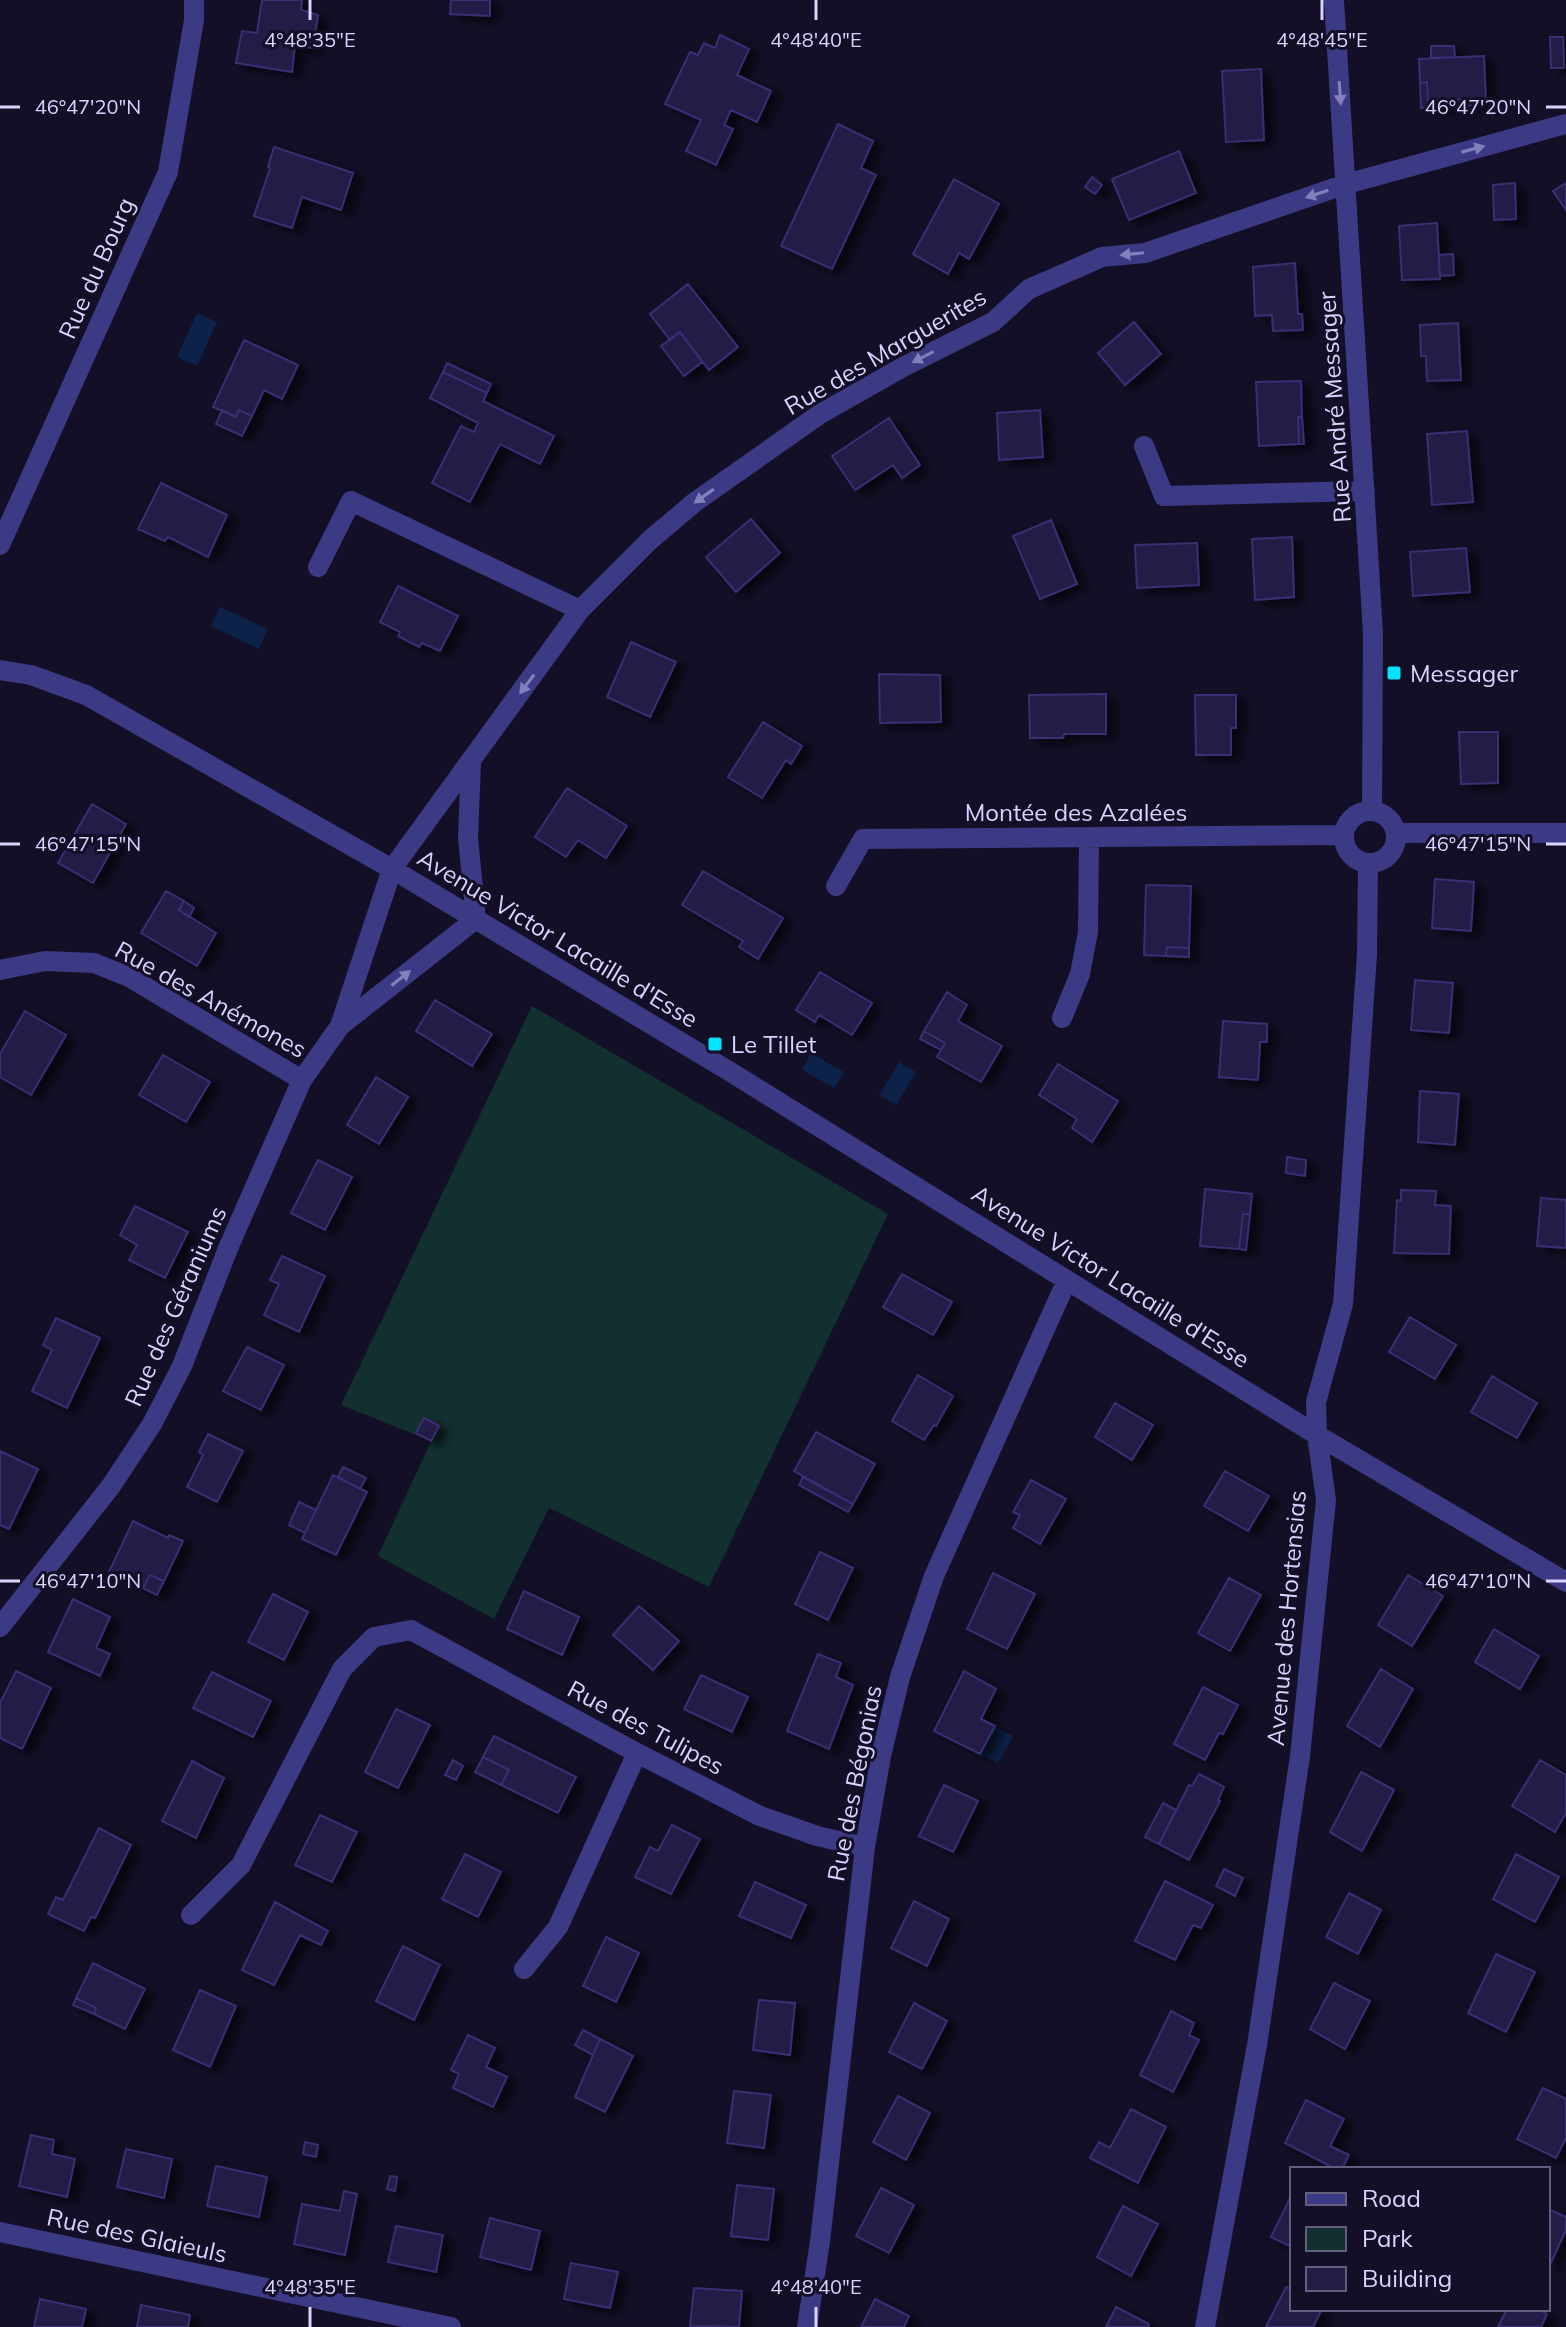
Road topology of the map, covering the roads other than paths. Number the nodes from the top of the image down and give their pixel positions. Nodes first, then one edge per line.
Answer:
1 (194, 0) edge
2 (1334, 0) edge
3 (1566, 124) edge
4 (1346, 184) junction
5 (1144, 446) dead end
6 (1365, 491) junction
7 (0, 545) edge
8 (318, 567) dead end
9 (580, 610) junction
10 (0, 670) edge
11 (471, 762) junction
12 (1372, 811) junction
13 (1396, 833) junction
14 (1566, 833) edge
15 (1344, 835) junction
16 (1089, 839) junction
17 (1368, 863) junction
18 (392, 869) junction
19 (836, 886) dead end
20 (476, 919) junction
21 (0, 970) edge
22 (1062, 1018) dead end
23 (340, 1026) junction
24 (302, 1080) junction
25 (1067, 1280) junction
26 (1316, 1402) junction
27 (1277, 1410) junction
28 (1317, 1435) junction
29 (1566, 1582) edge
30 (0, 1627) edge
31 (637, 1753) junction
32 (865, 1847) junction
33 (191, 1915) dead end
34 (524, 1969) dead end
35 (0, 2232) edge
36 (451, 2327) edge
37 (807, 2327) edge
38 (1205, 2327) edge

1 - 7 street, Rue du Bourg
2 -> 4 street, Rue André Messager
4 -> 3 street, Rue des Marguerites
4 - 6 street, Rue André Messager
4 -> 9 street, Rue des Marguerites
5 - 6 street
6 - 12 street, Rue André Messager
8 - 9 street
9 -> 11 street, Rue des Marguerites
10 - 18 street, Avenue Victor Lacaille d'Esse
11 - 18 street, Rue des Marguerites
11 - 20 street
12 - 13 street
12 - 15 street
13 - 14 street
13 - 17 street
15 - 16 street, Montée des Azalées
15 - 17 street
16 - 19 street, Montée des Azalées
16 - 22 street
17 - 26 street, Avenue des Hortensias
18 - 20 street, Avenue Victor Lacaille d'Esse
18 - 23 street, Rue des Géraniums
23 -> 20 street, Rue des Géraniums
20 - 25 street, Avenue Victor Lacaille d'Esse
21 - 24 street, Rue des Anémones
23 - 24 street, Rue des Géraniums
24 - 30 street, Rue des Géraniums
25 - 27 street, Avenue Victor Lacaille d'Esse
25 - 32 street, Rue des Bégonias
26 - 27 street
26 - 28 street, Avenue des Hortensias
27 - 28 street, Avenue Victor Lacaille d'Esse
28 - 29 street, Avenue Victor Lacaille d'Esse
28 - 38 street, Avenue des Hortensias
31 - 32 street, Rue des Tulipes
31 - 33 street, Rue des Tulipes
31 - 34 street
32 - 37 street, Rue des Bégonias
35 - 36 street, Rue des Glaieuls

